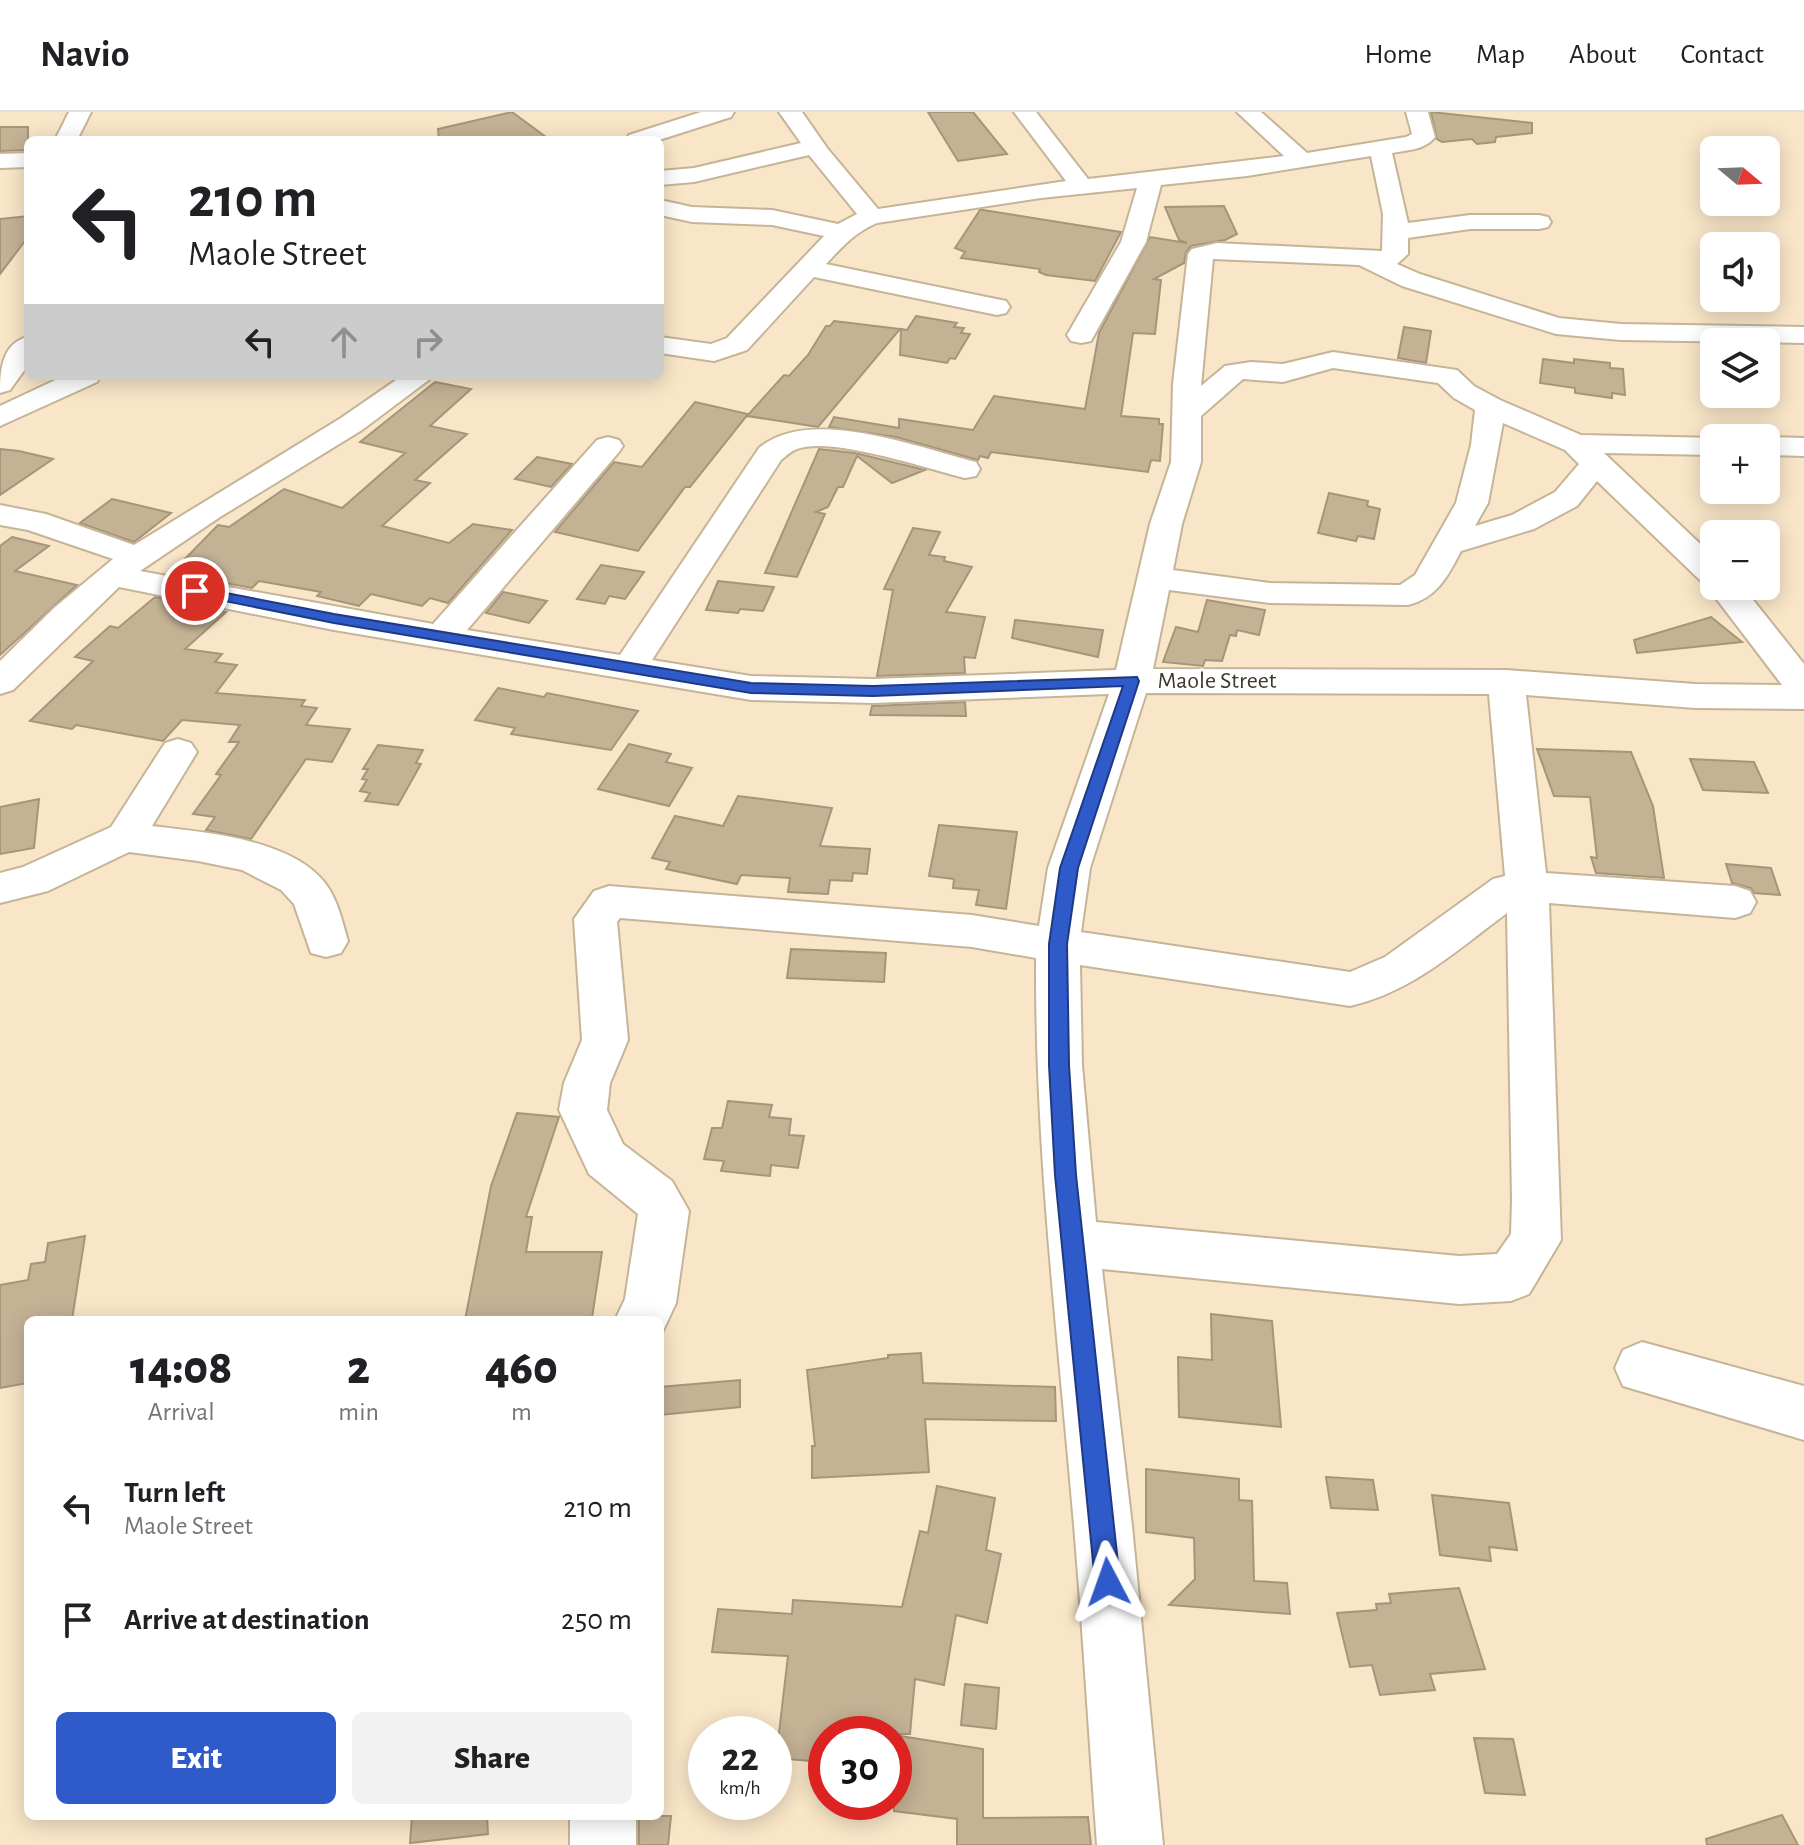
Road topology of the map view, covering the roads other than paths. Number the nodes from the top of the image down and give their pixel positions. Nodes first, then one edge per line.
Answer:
1 (80, 112) edge
2 (790, 112) edge
3 (1025, 112) edge
4 (1248, 112) edge
5 (1417, 112) edge
6 (704, 114) edge
7 (68, 136) edge
8 (647, 136) edge
9 (815, 147) junction
10 (1380, 149) junction
11 (24, 160) edge
12 (0, 161) edge
13 (1303, 161) junction
14 (664, 178) edge
15 (1150, 181) junction
16 (1082, 187) junction
17 (664, 208) edge
18 (872, 217) junction
19 (1539, 222) dead end
20 (842, 233) junction
21 (1382, 246) junction
22 (808, 268) junction
23 (997, 307) dead end
24 (1081, 335) dead end
25 (1804, 335) edge
26 (664, 346) edge
27 (24, 351) edge
28 (79, 380) edge
29 (415, 380) edge
30 (0, 384) edge
31 (1490, 406) junction
32 (1185, 415) junction
33 (0, 417) edge
34 (608, 446) dead end
35 (1780, 446) edge
36 (1700, 447) edge
37 (1804, 447) edge
38 (1586, 453) junction
39 (965, 469) dead end
40 (0, 515) edge
41 (1450, 544) junction
42 (1700, 562) edge
43 (125, 566) junction
44 (1156, 578) junction
45 (1735, 600) edge
46 (444, 634) junction
47 (630, 667) junction
48 (1132, 681) junction
49 (0, 682) edge
50 (1506, 682) junction
51 (1804, 689) edge
52 (1804, 697) edge
53 (178, 752) dead end
54 (125, 837) junction
55 (1527, 887) junction
56 (0, 888) edge
57 (1735, 902) dead end
58 (326, 941) dead end
59 (1058, 944) junction
60 (1073, 1243) junction
61 (643, 1316) edge
62 (1642, 1368) dead end
63 (1804, 1413) edge
64 (603, 1820) edge
65 (603, 1845) edge
66 (1130, 1845) edge

1 - 7 street
2 - 9 street
3 - 16 street
4 - 13 street
5 - 10 street
6 - 8 street
9 - 14 street
9 - 18 street
10 - 13 street
10 - 21 street
11 - 12 street
13 - 15 street
15 - 16 street
15 - 24 street
16 - 18 street
17 - 20 street
18 - 20 street
19 - 21 street
20 - 22 street
21 - 25 street
21 - 32 street
22 - 23 street
22 - 26 street
27 - 30 street
28 - 33 street
29 - 43 street
31 - 32 street
31 - 38 street
31 - 41 street
32 - 44 street
34 - 46 street
35 - 37 street
36 - 38 street
38 - 41 street
38 - 42 street
39 - 47 street
40 - 43 street, Maole Street
41 - 44 street
43 - 46 street, Maole Street
43 - 49 street
44 - 48 street
45 - 51 street
46 - 47 street, Maole Street
47 - 48 street, Maole Street
48 - 50 street, Maole Street
48 - 59 street
50 - 52 street, Maole Street
50 - 55 street
53 - 54 street
54 - 56 street
54 - 58 street
55 - 57 street
55 - 59 street
55 - 60 street
59 - 60 street
59 - 61 street
60 - 66 street
62 - 63 street
64 - 65 street

